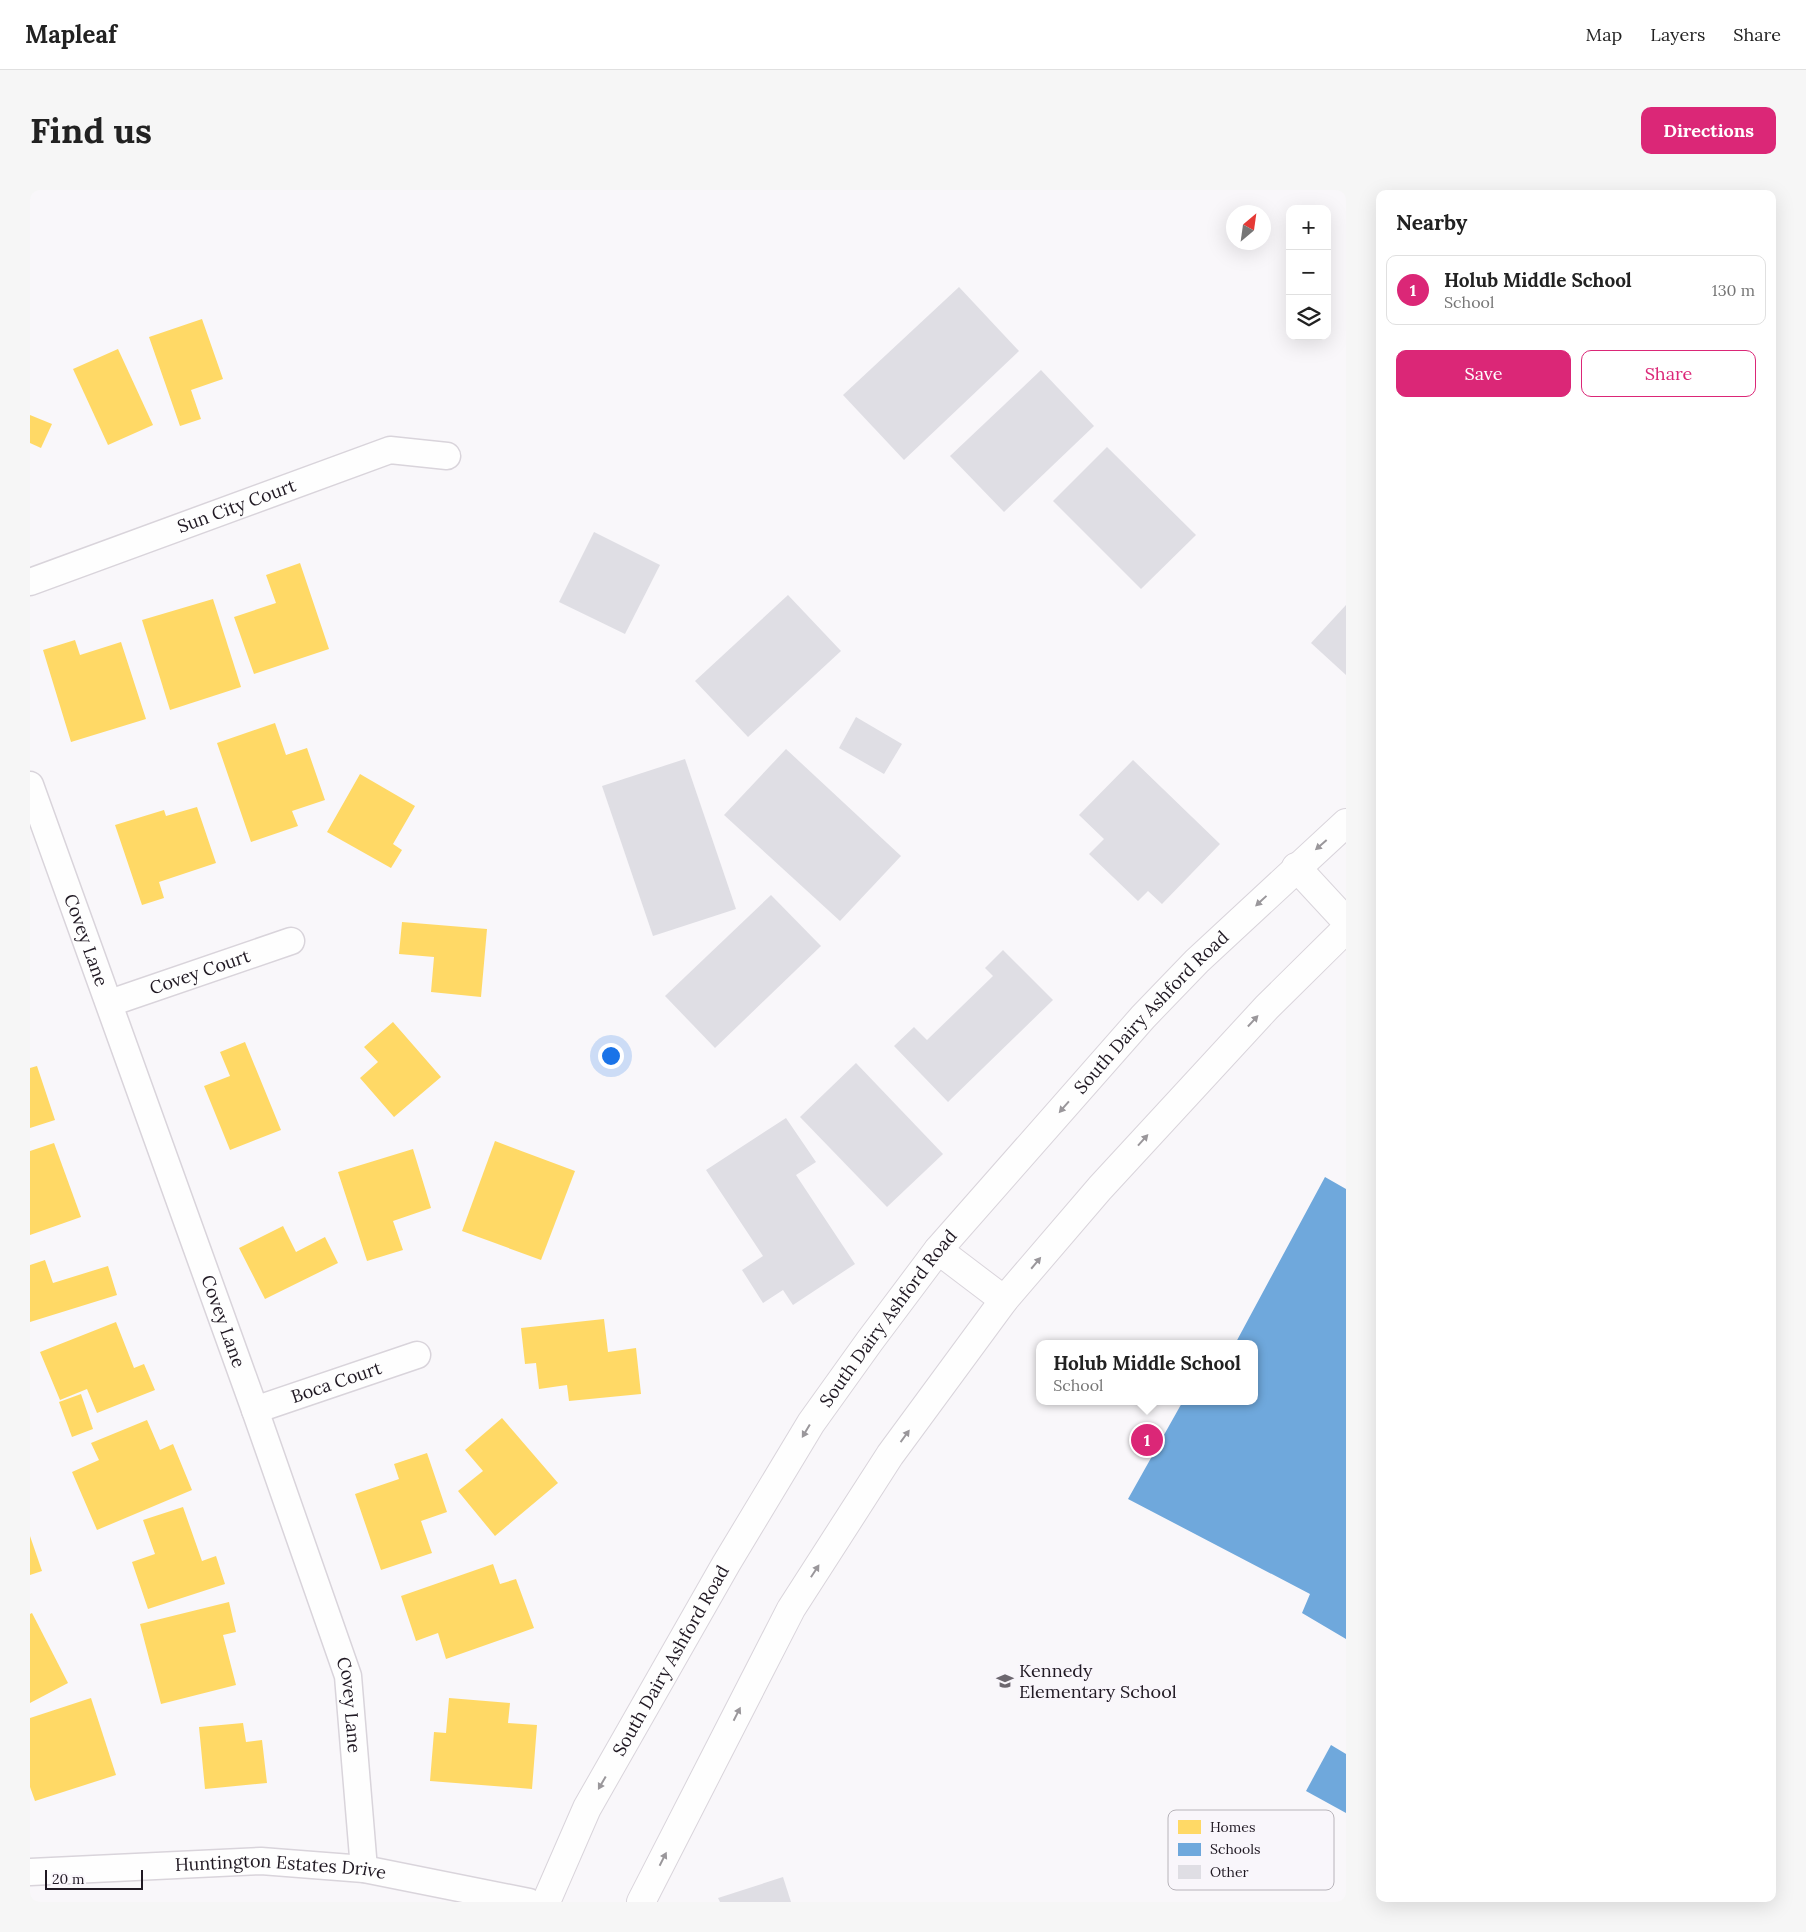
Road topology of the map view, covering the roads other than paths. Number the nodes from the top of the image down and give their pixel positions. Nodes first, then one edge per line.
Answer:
1 (446, 456) dead end
2 (30, 582) edge
3 (30, 785) edge
4 (1346, 823) edge
5 (1296, 867) junction
6 (1346, 921) edge
7 (1346, 929) edge
8 (291, 941) dead end
9 (110, 1003) junction
10 (938, 1250) junction
11 (1004, 1300) junction
12 (417, 1355) dead end
13 (255, 1410) junction
14 (364, 1870) junction
15 (30, 1872) edge
16 (529, 1902) edge
17 (546, 1902) edge
18 (641, 1902) edge

1 - 2 street, Sun City Court
3 - 9 street, Covey Lane
4 -> 5 main road, South Dairy Ashford Road
5 - 6 main road
5 -> 10 main road, South Dairy Ashford Road
11 -> 7 main road
8 - 9 street, Covey Court
9 - 13 street, Covey Lane
10 - 11 main road
10 -> 17 main road, South Dairy Ashford Road
18 -> 11 main road
12 - 13 street, Boca Court
13 - 14 street, Covey Lane
14 - 15 street, Huntington Estates Drive
14 - 16 street, Huntington Estates Drive

